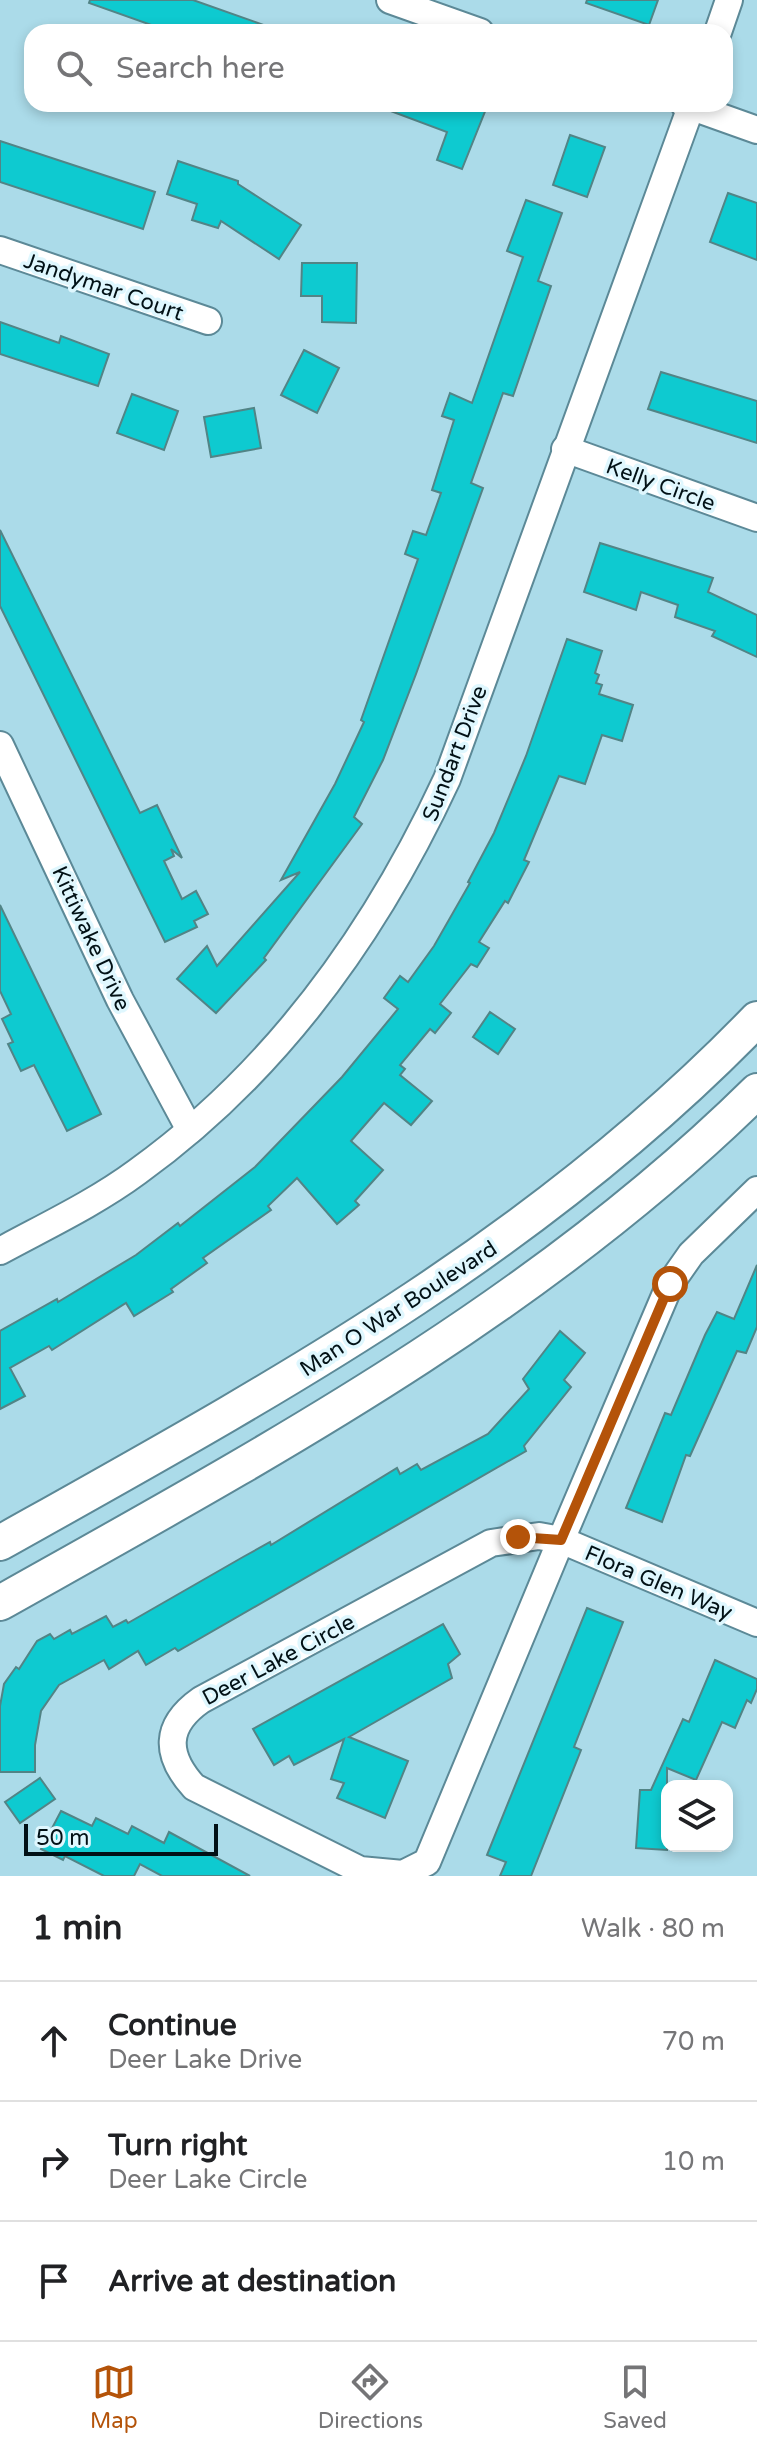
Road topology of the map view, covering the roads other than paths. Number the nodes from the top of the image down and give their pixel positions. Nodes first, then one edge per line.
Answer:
1 (390, 0) edge
2 (729, 0) edge
3 (458, 24) edge
4 (721, 24) edge
5 (686, 112) edge
6 (708, 112) edge
7 (757, 130) edge
8 (0, 250) edge
9 (208, 321) dead end
10 (565, 449) junction
11 (757, 518) edge
12 (0, 745) edge
13 (757, 1019) edge
14 (757, 1091) edge
15 (190, 1130) junction
16 (757, 1190) edge
17 (0, 1251) edge
18 (561, 1540) junction
19 (0, 1543) edge
20 (0, 1603) edge
21 (757, 1623) edge

1 - 3 street
2 - 4 street
5 - 10 street, Sundart Drive
6 - 7 street
8 - 9 street, Jandymar Court
10 - 11 street, Kelly Circle
10 - 15 street, Sundart Drive
12 - 15 street, Kittiwake Drive
13 - 19 main road, Man O War Boulevard
14 - 20 main road
15 - 17 street, Sundart Drive
16 - 18 street, Deer Lake Circle
18 - 18 street, Deer Lake Circle
18 - 21 street, Flora Glen Way

